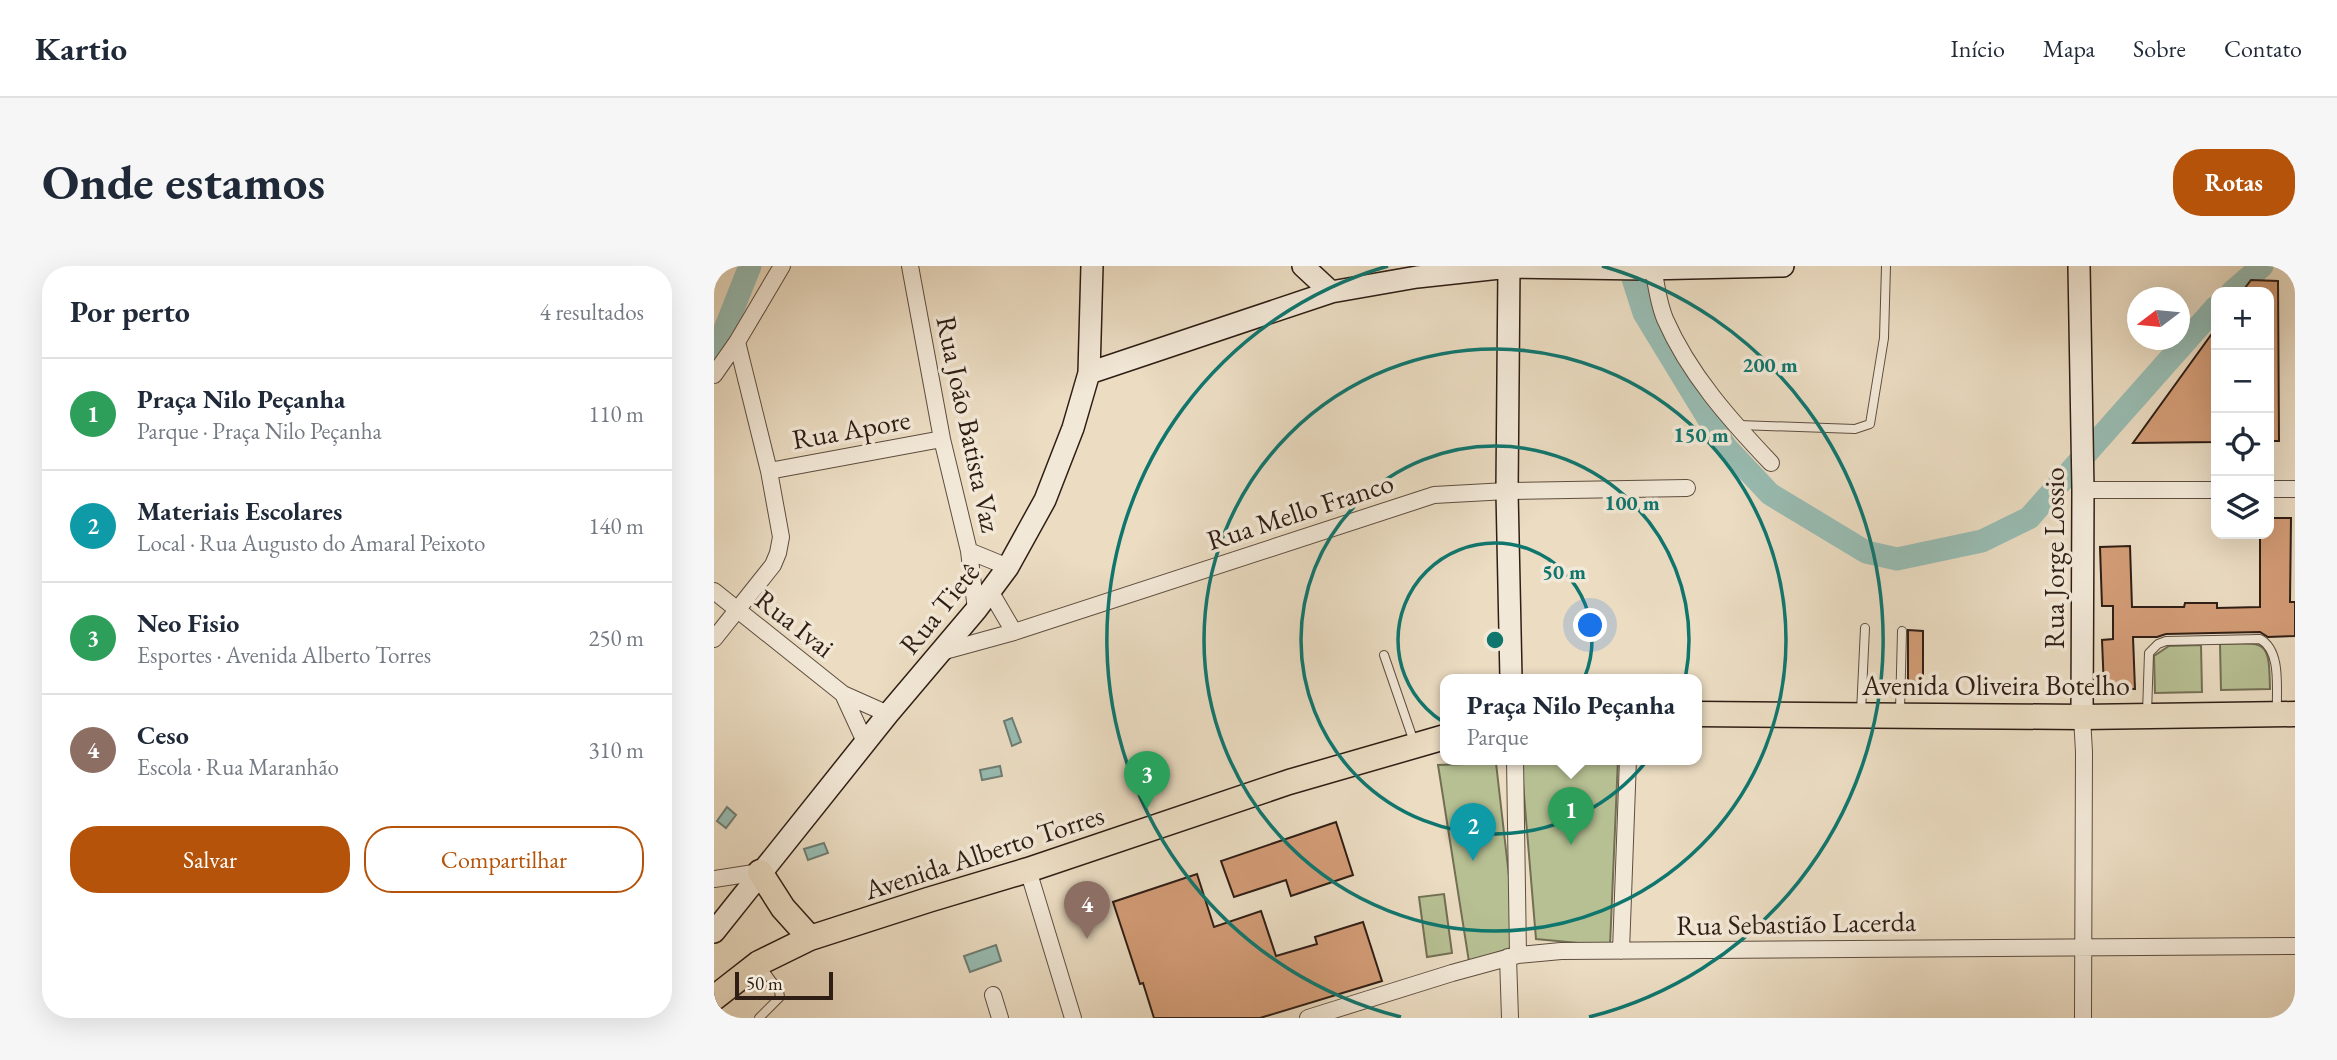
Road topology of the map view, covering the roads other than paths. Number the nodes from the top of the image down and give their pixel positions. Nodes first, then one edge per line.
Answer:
1 (782, 266) edge
2 (910, 266) edge
3 (1092, 266) edge
4 (1303, 266) edge
5 (1783, 266) edge
6 (1886, 266) edge
7 (2079, 266) edge
8 (1509, 267) edge
9 (1651, 268) edge
10 (1331, 292) junction
11 (737, 342) junction
12 (1089, 373) junction
13 (714, 375) edge
14 (1735, 425) junction
15 (942, 439) junction
16 (1771, 463) dead end
17 (769, 471) junction
18 (2083, 484) junction
19 (1687, 488) dead end
20 (2211, 489) edge
21 (2274, 489) edge
22 (2295, 489) edge
23 (1507, 491) junction
24 (970, 551) junction
25 (1008, 567) junction
26 (990, 591) junction
27 (714, 592) edge
28 (976, 610) junction
29 (737, 611) junction
30 (1865, 628) dead end
31 (1902, 631) dead end
32 (1014, 632) junction
33 (714, 639) edge
34 (941, 652) junction
35 (1384, 655) dead end
36 (1511, 674) edge
37 (843, 694) junction
38 (888, 714) junction
39 (1702, 714) edge
40 (1861, 714) junction
41 (1899, 714) junction
42 (2286, 714) edge
43 (2147, 715) junction
44 (2081, 716) junction
45 (1440, 738) edge
46 (866, 744) junction
47 (1415, 745) junction
48 (1515, 765) edge
49 (1628, 765) edge
50 (1028, 870) junction
51 (760, 872) junction
52 (714, 880) edge
53 (714, 932) edge
54 (810, 938) junction
55 (2084, 946) junction
56 (2295, 946) edge
57 (1621, 951) junction
58 (1513, 956) junction
59 (759, 963) junction
60 (993, 995) dead end
61 (714, 998) edge
62 (759, 1018) edge
63 (1000, 1018) edge
64 (1073, 1018) edge
65 (1308, 1018) edge
66 (1510, 1018) edge
67 (2082, 1018) edge

1 - 11 street
2 - 15 street, Rua João Batista Vaz
3 - 12 main road, Rua Tietê
4 - 10 main road
5 - 9 main road
6 - 14 lane
7 - 18 main road, Rua Jorge Lossio
8 - 9 main road
8 - 10 main road
8 - 23 main road
9 - 14 street
10 - 12 main road
11 - 13 street
11 - 17 street
12 - 25 main road, Rua Tietê
14 - 16 street
15 - 17 street, Rua Apore
15 - 24 street, Rua João Batista Vaz
17 - 29 street
18 - 20 street
18 - 44 main road, Rua Jorge Lossio
19 - 23 street, Rua Mello Franco
21 - 22 street
23 - 32 street, Rua Mello Franco
23 - 36 main road
24 - 25 street, Rua João Batista Vaz
24 - 28 street, Rua João Batista Vaz
25 - 26 main road, Rua Tietê
26 - 28 main road, Rua Tietê
26 - 32 street
27 - 29 street, Rua Ivai
28 - 34 main road, Rua Tietê
29 - 33 street
29 - 37 street, Rua Ivai
30 - 40 lane
31 - 41 lane
32 - 34 street, Rua Mello Franco
34 - 38 main road, Rua Tietê
35 - 47 lane
37 - 38 street, Rua Ivai
37 - 46 street, Rua Ivai
38 - 46 main road, Rua Tietê
39 - 40 main road, Avenida Oliveira Botelho
40 - 41 main road, Avenida Oliveira Botelho
41 - 44 main road, Avenida Oliveira Botelho
42 - 43 main road, Avenida Oliveira Botelho
42 - 43 lane
43 - 44 main road, Avenida Oliveira Botelho
44 - 55 street, Rua Jorge Lossio
45 - 47 main road, Avenida Alberto Torres
46 - 51 main road, Rua Tietê
47 - 50 main road, Avenida Alberto Torres
48 - 58 street
49 - 57 street
50 - 54 main road, Avenida Alberto Torres
50 - 64 street
51 - 52 street
51 - 53 main road, Rua Tietê
51 - 54 main road
54 - 59 main road, Avenida Alberto Torres
55 - 56 street, Rua Sebastião Lacerda
55 - 57 street, Rua Sebastião Lacerda
55 - 67 street, Rua Jorge Lossio
57 - 58 street, Rua Sebastião Lacerda
58 - 65 street, Rua Sebastião Lacerda
58 - 66 street
59 - 61 main road, Avenida Alberto Torres
59 - 62 lane
60 - 63 street

